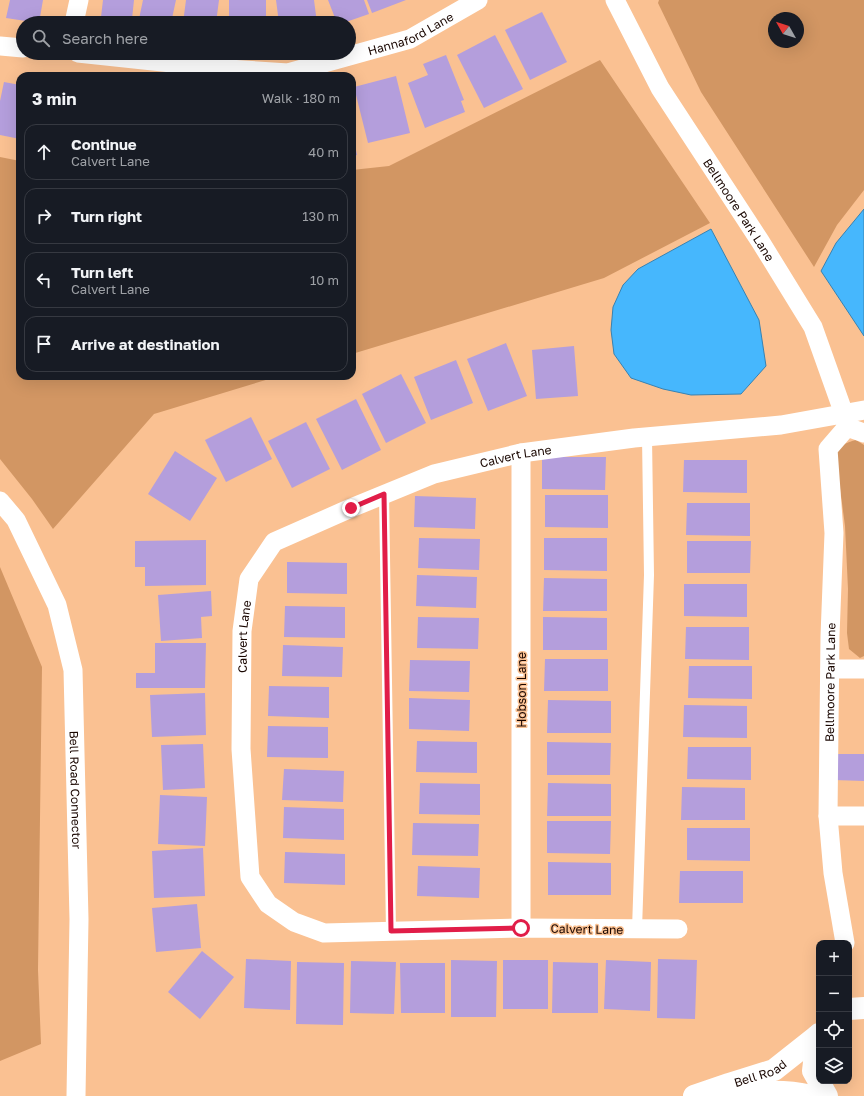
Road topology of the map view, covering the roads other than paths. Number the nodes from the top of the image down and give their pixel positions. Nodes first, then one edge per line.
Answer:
1 (79, 0) edge
2 (478, 0) edge
3 (615, 0) edge
4 (458, 5) edge
5 (76, 16) edge
6 (0, 46) edge
7 (16, 47) edge
8 (356, 54) edge
9 (144, 60) edge
10 (335, 60) edge
11 (273, 72) edge
12 (292, 72) edge
13 (864, 410) edge
14 (852, 424) edge
15 (647, 437) junction
16 (521, 453) junction
17 (384, 494) junction
18 (0, 502) edge
19 (830, 669) junction
20 (864, 669) edge
21 (828, 816) junction
22 (864, 816) edge
23 (521, 928) junction
24 (637, 929) junction
25 (678, 929) dead end
26 (391, 931) junction
27 (844, 940) edge
28 (864, 1008) edge
29 (852, 1009) edge
30 (816, 1037) edge
31 (816, 1047) edge
32 (76, 1096) edge
33 (694, 1096) edge
34 (724, 1096) edge
35 (811, 1096) edge
36 (827, 1096) edge

1 - 5 street
2 - 4 street, Hannaford Lane
3 - 14 street, Bellmoore Park Lane
4 - 8 street, Hannaford Lane
6 - 7 street
9 - 11 street, Hannaford Lane
10 - 12 street, Hannaford Lane
13 - 14 street, Calvert Lane
14 - 15 street, Calvert Lane
14 - 19 street, Bellmoore Park Lane
15 - 16 street, Calvert Lane
15 - 24 lane
16 - 17 street, Calvert Lane
16 - 23 street, Hobson Lane
17 - 26 lane
17 - 26 street, Calvert Lane
18 - 32 street, Bell Road Connector
19 - 20 street
19 - 21 street, Bellmoore Park Lane
21 - 22 street
21 - 27 street, Bellmoore Park Lane
23 - 24 street, Calvert Lane
23 - 26 street, Calvert Lane
24 - 25 street, Calvert Lane
28 - 29 street
30 - 33 street, Bell Road
31 - 36 street, Bell Road
34 - 35 street, Bell Road

